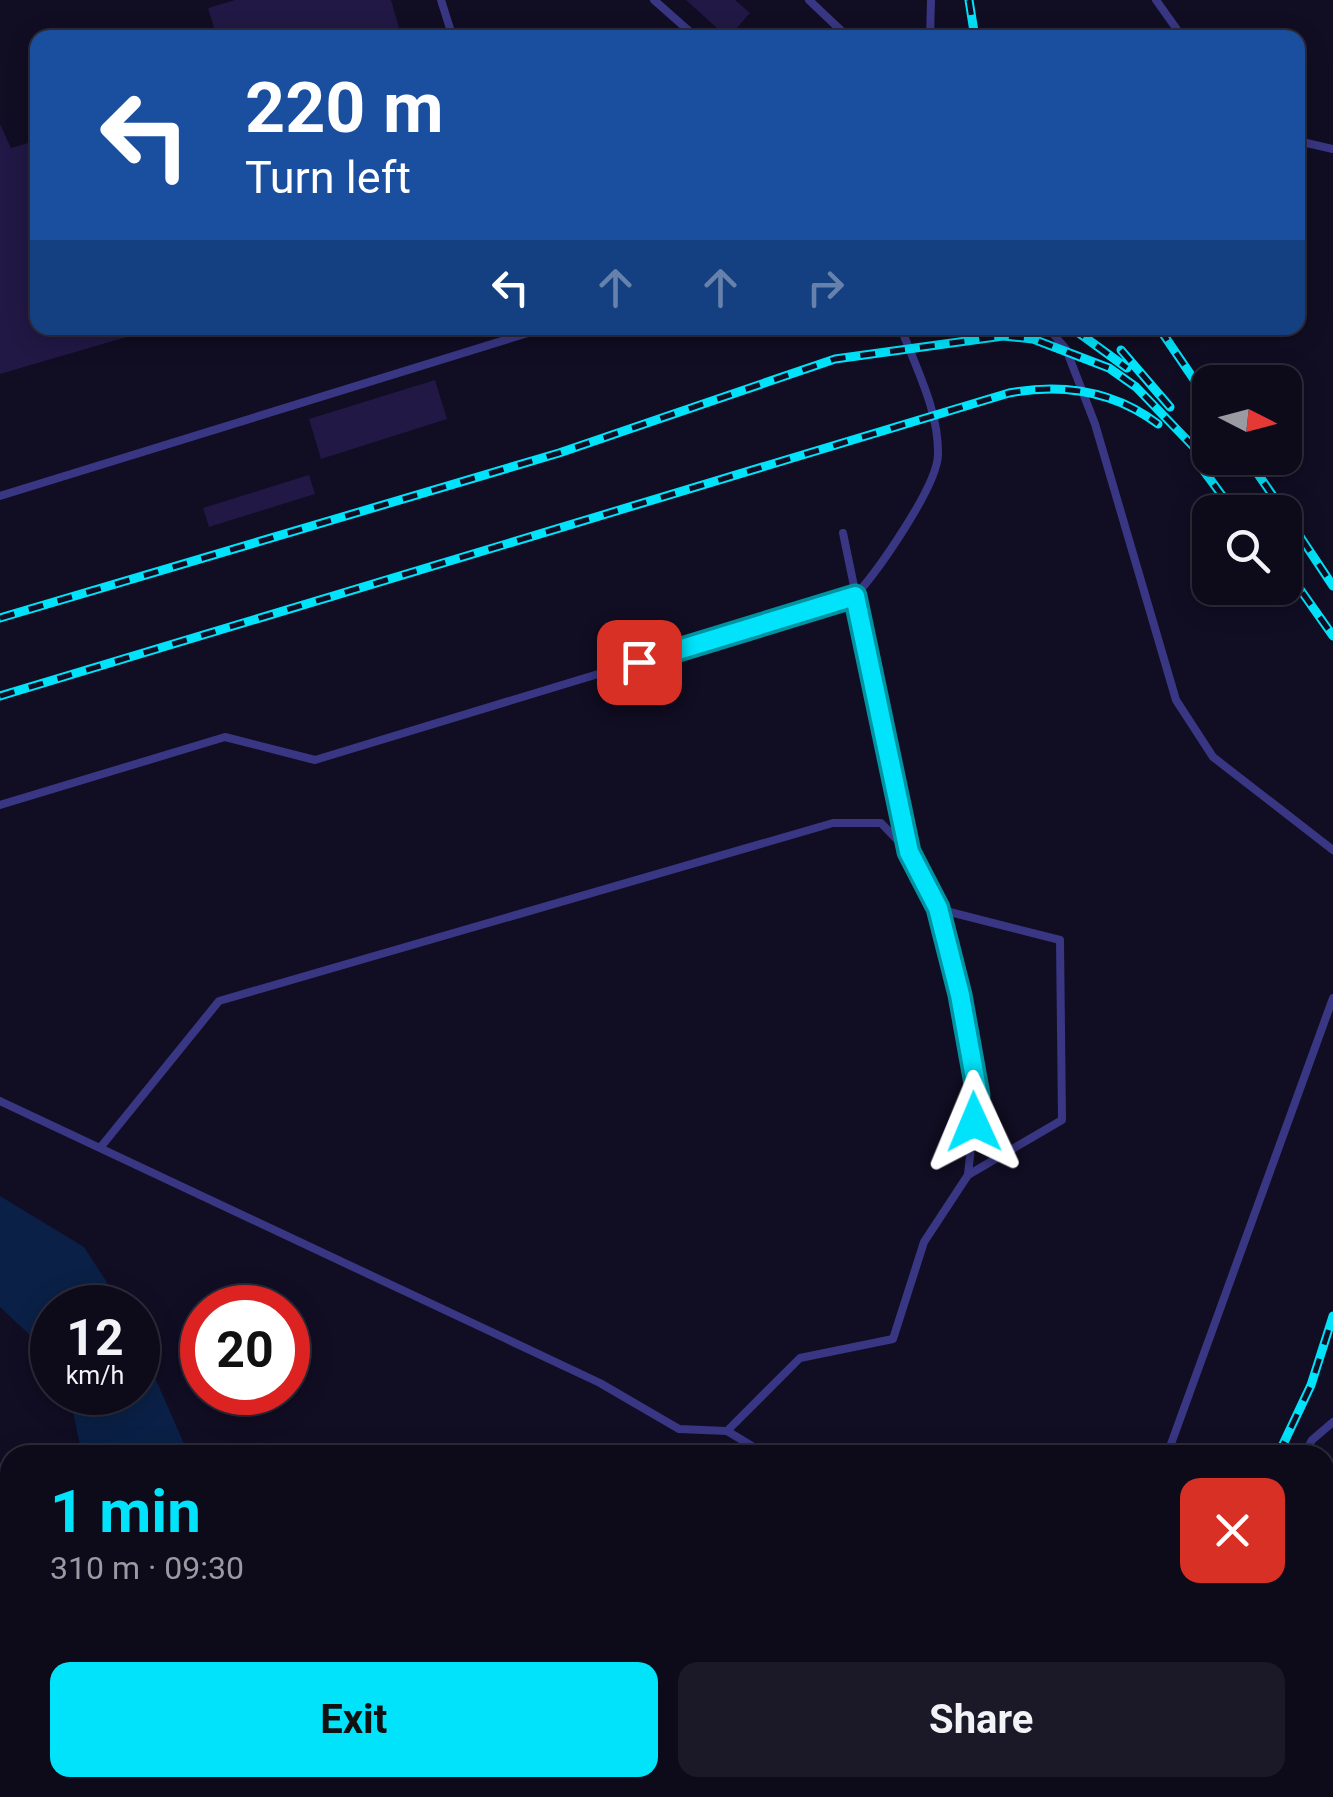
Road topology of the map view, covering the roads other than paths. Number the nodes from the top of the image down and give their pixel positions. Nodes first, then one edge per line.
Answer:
1 (441, 0) edge
2 (654, 0) edge
3 (809, 0) edge
4 (931, 0) edge
5 (1156, 0) edge
6 (450, 30) edge
7 (689, 30) edge
8 (840, 30) edge
9 (930, 30) edge
10 (1178, 30) edge
11 (1305, 143) edge
12 (1333, 149) edge
13 (524, 335) edge
14 (904, 335) edge
15 (1054, 335) edge
16 (0, 496) edge
17 (843, 533) dead end
18 (855, 596) junction
19 (0, 805) edge
20 (1333, 850) edge
21 (909, 852) junction
22 (938, 908) junction
23 (1333, 998) edge
24 (0, 1101) edge
25 (100, 1148) junction
26 (968, 1175) junction
27 (1333, 1422) edge
28 (727, 1432) junction
29 (750, 1445) edge
30 (1171, 1445) edge
31 (1309, 1445) edge

1 - 6 lane
2 - 7 lane
3 - 8 lane
4 - 9 lane
5 - 10 lane
11 - 12 lane
13 - 16 lane
14 - 18 lane
15 - 20 lane
17 - 18 lane
18 - 19 lane
18 - 21 lane
21 - 22 lane
21 - 25 lane
22 - 26 lane
22 - 26 lane
23 - 30 lane
24 - 25 lane
25 - 28 lane
26 - 28 lane
27 - 31 lane
28 - 29 lane

